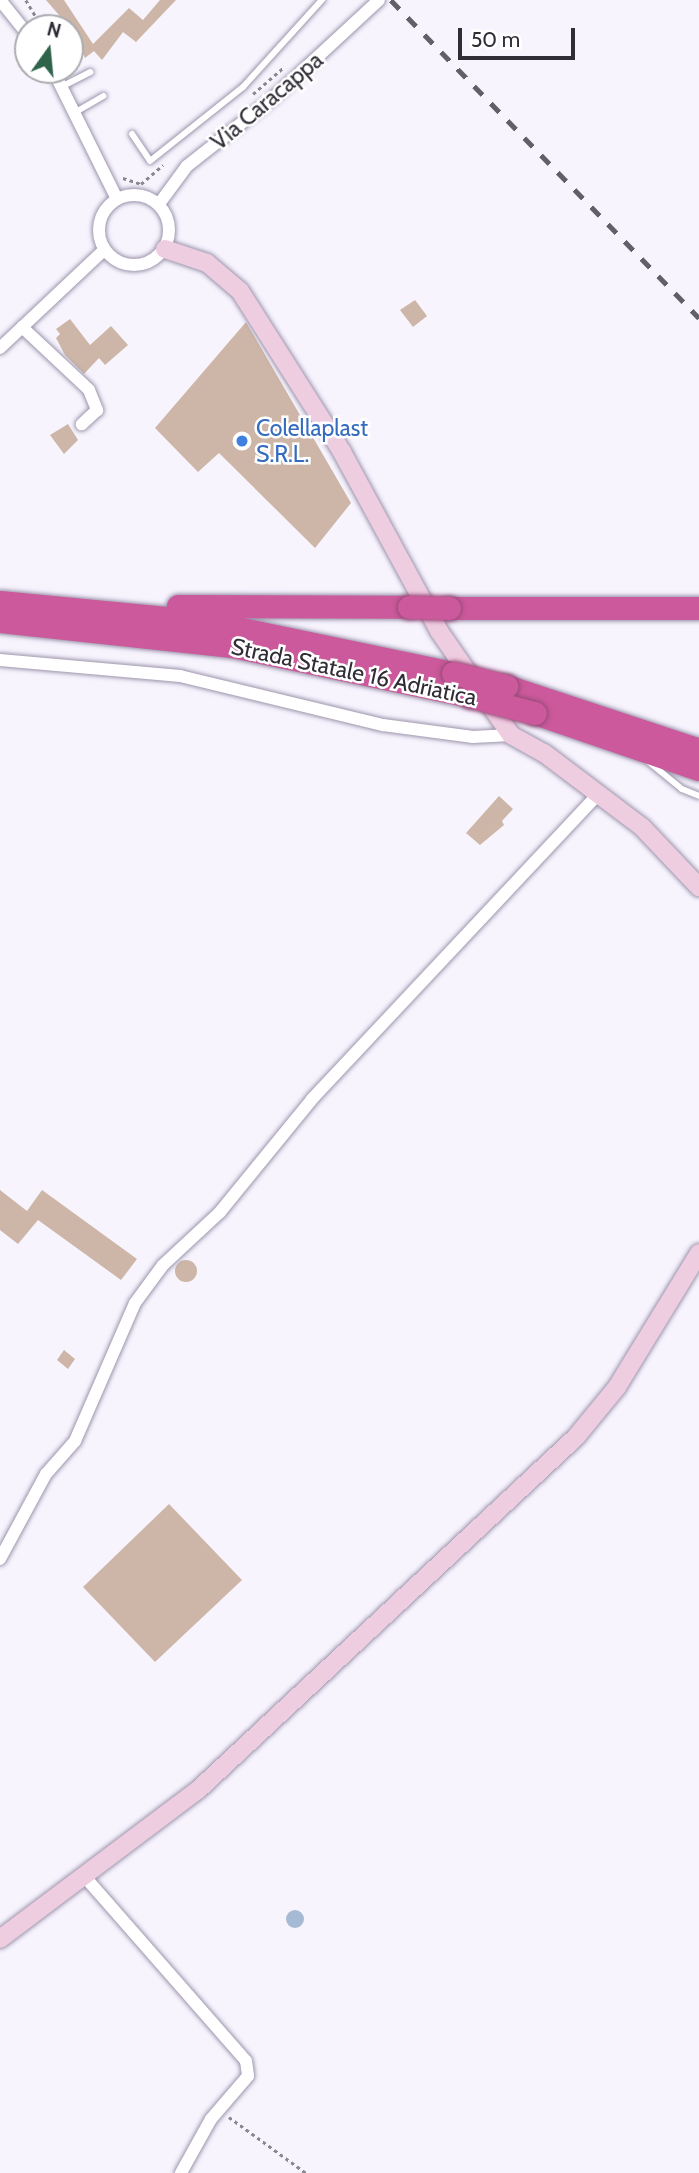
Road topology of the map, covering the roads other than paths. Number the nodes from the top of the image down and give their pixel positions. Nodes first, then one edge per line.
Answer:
1 (322, 0) edge
2 (379, 0) edge
3 (3, 1) edge
4 (14, 16) edge
5 (89, 72) dead end
6 (60, 84) edge
7 (61, 87) junction
8 (104, 96) dead end
9 (74, 113) junction
10 (131, 134) dead end
11 (117, 199) junction
12 (159, 204) junction
13 (105, 249) junction
14 (165, 249) junction
15 (22, 327) junction
16 (0, 348) edge
17 (82, 424) dead end
18 (411, 598) junction
19 (0, 603) edge
20 (68, 607) junction
21 (699, 608) edge
22 (0, 621) edge
23 (0, 660) edge
24 (511, 735) junction
25 (631, 744) junction
26 (699, 750) edge
27 (699, 769) edge
28 (599, 793) junction
29 (699, 796) edge
30 (699, 887) edge
31 (699, 1253) edge
32 (0, 1559) edge
33 (85, 1877) junction
34 (0, 1939) edge
35 (181, 2173) edge

1 - 10 lane
2 - 12 street, Via Caracappa
3 - 4 street
5 - 7 lane
6 - 7 street
7 - 9 street
8 - 9 lane
9 - 11 street
11 - 12 street
11 - 13 street
12 - 14 street
13 - 14 street
13 - 15 street
14 - 18 street
15 - 16 street
15 - 17 street
18 - 20 highway
18 - 21 highway, bridge
18 - 24 street
19 - 20 highway, Strada Statale 16 Adriatica
20 - 26 highway, Strada Statale 16 Adriatica, bridge
22 - 25 highway, Strada Statale 16 Adriatica, bridge
23 - 24 street
24 - 28 street
25 - 27 highway, Strada Statale 16 Adriatica
25 - 29 lane
28 - 30 street
28 - 32 street
31 - 33 street
33 - 34 street
33 - 35 street

